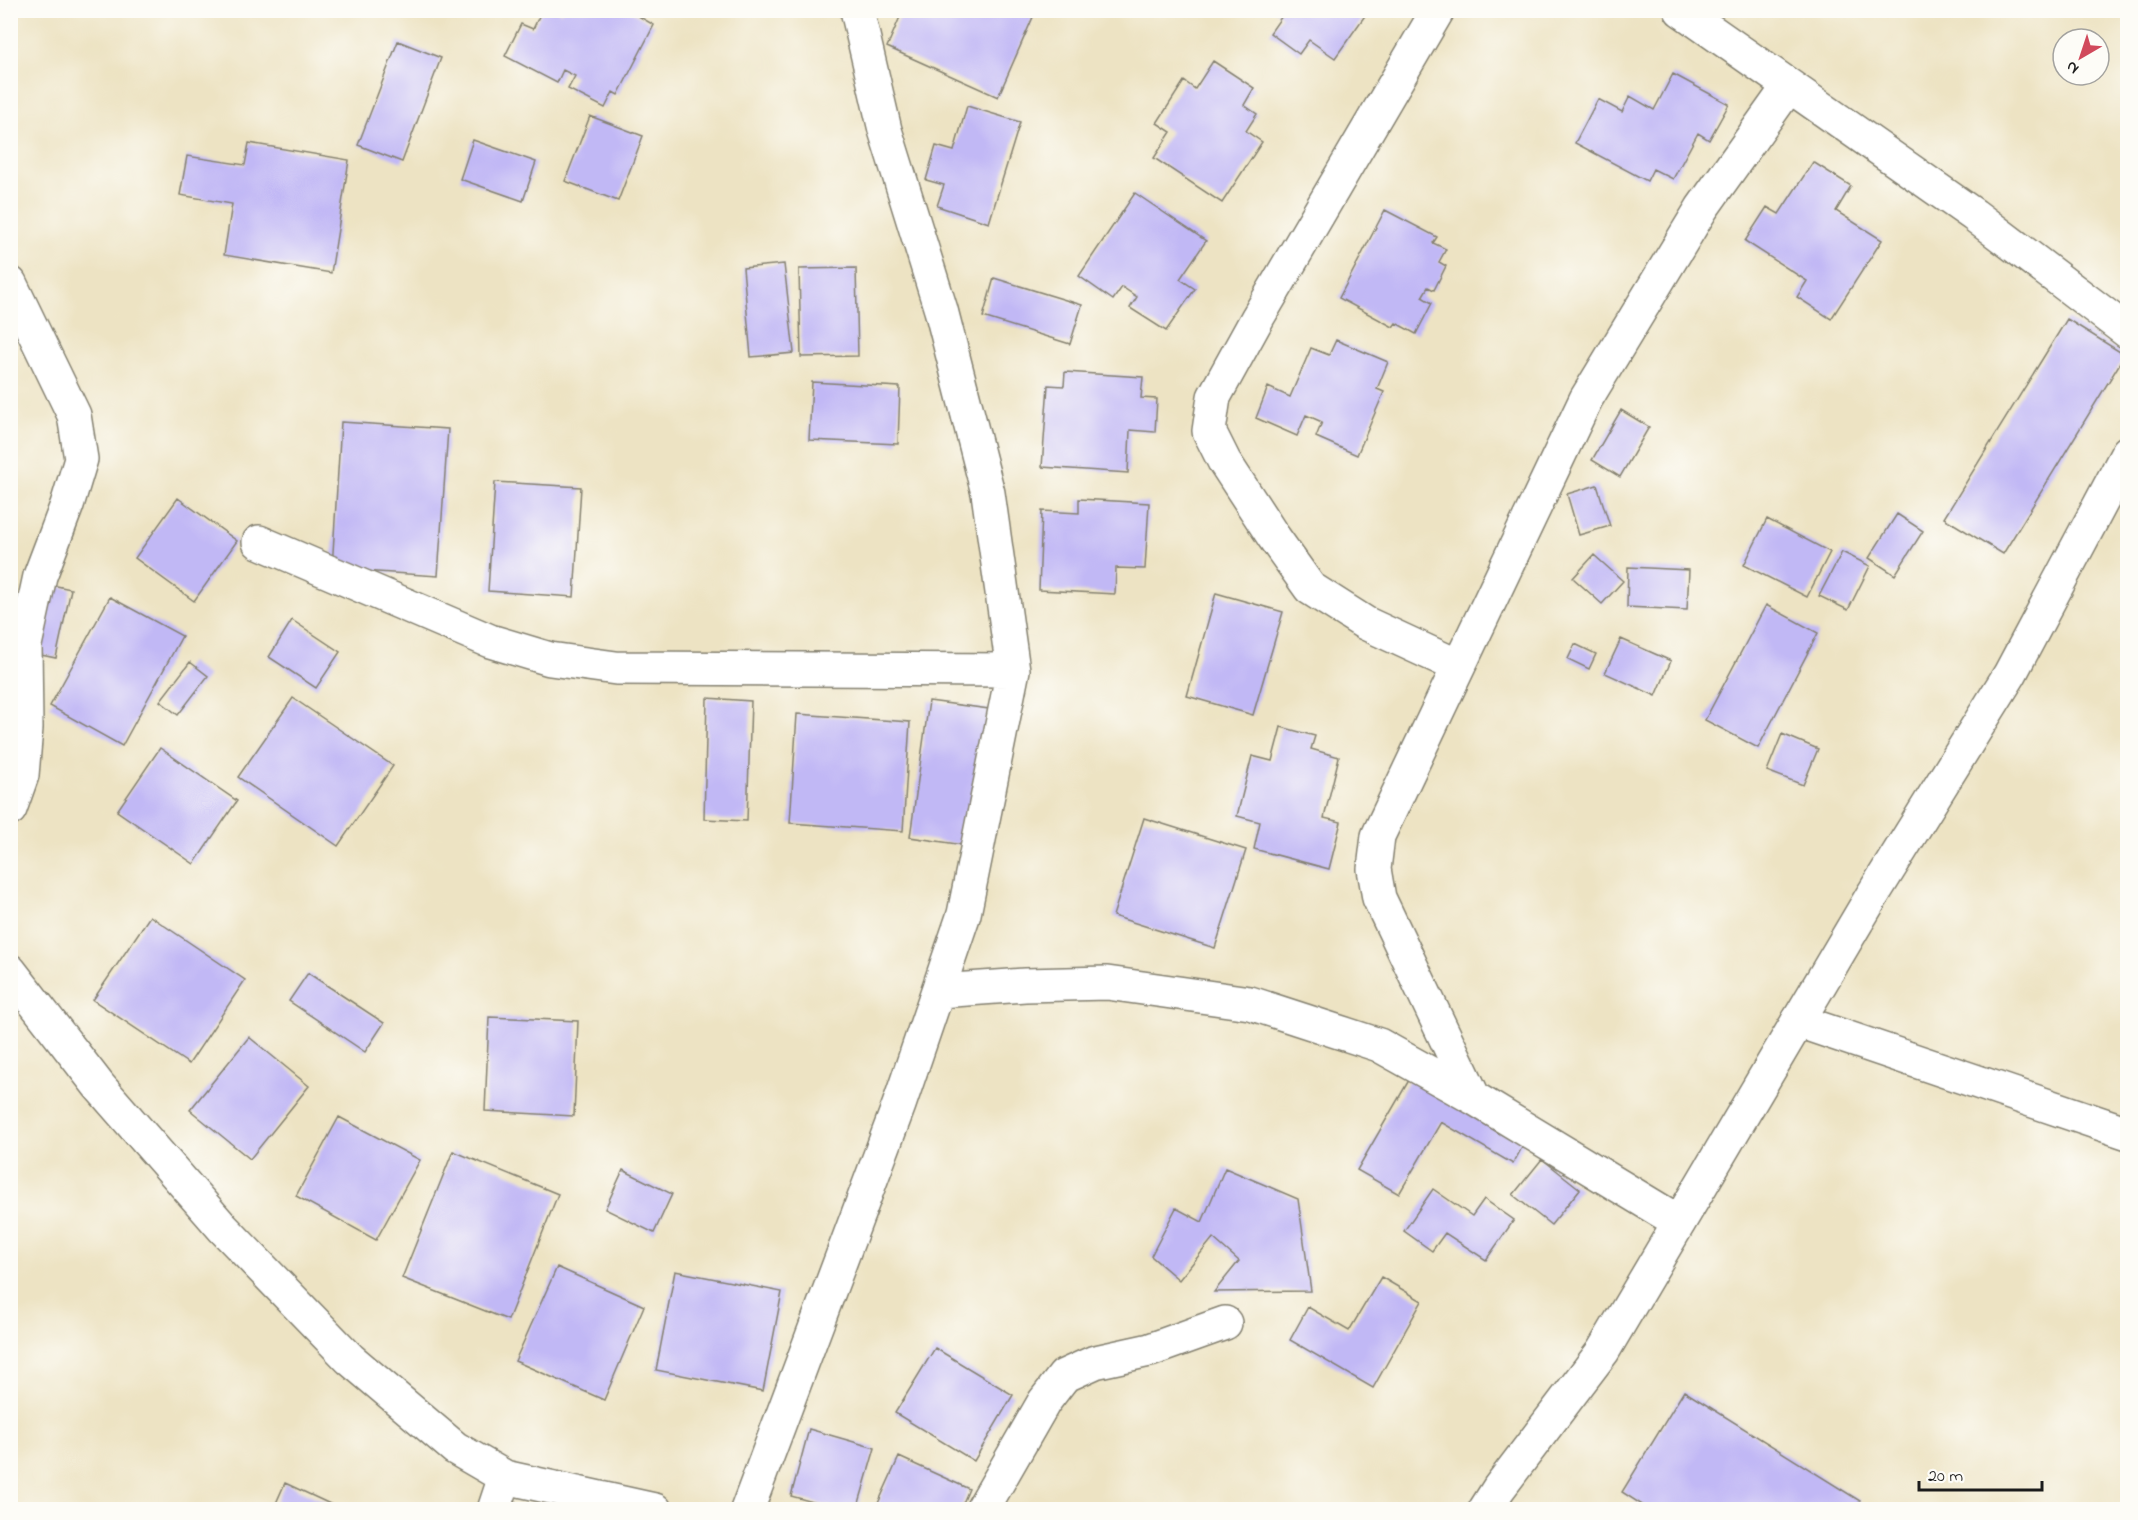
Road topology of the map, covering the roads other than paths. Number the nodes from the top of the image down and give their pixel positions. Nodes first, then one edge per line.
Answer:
1 (857, 10) edge
2 (1438, 10) edge
3 (1681, 10) edge
4 (1789, 86) junction
5 (10, 283) edge
6 (2127, 332) edge
7 (2126, 456) edge
8 (259, 542) dead end
9 (1458, 666) junction
10 (1013, 670) junction
11 (10, 809) edge
12 (10, 971) edge
13 (939, 991) junction
14 (1798, 1021) junction
15 (1474, 1098) junction
16 (2127, 1134) edge
17 (1679, 1222) junction
18 (1225, 1323) dead end
19 (505, 1477) junction
20 (494, 1509) edge
21 (655, 1509) edge
22 (747, 1509) edge
23 (981, 1509) edge
24 (1485, 1509) edge

1 - 10 street
2 - 9 street
3 - 4 street
4 - 6 street
4 - 9 street
5 - 11 street
7 - 14 street
8 - 10 street
9 - 15 street
10 - 13 street
12 - 19 street
13 - 15 street
13 - 22 street
14 - 16 street
14 - 17 street
15 - 17 street
17 - 24 street
18 - 23 street
19 - 20 street
19 - 21 street

